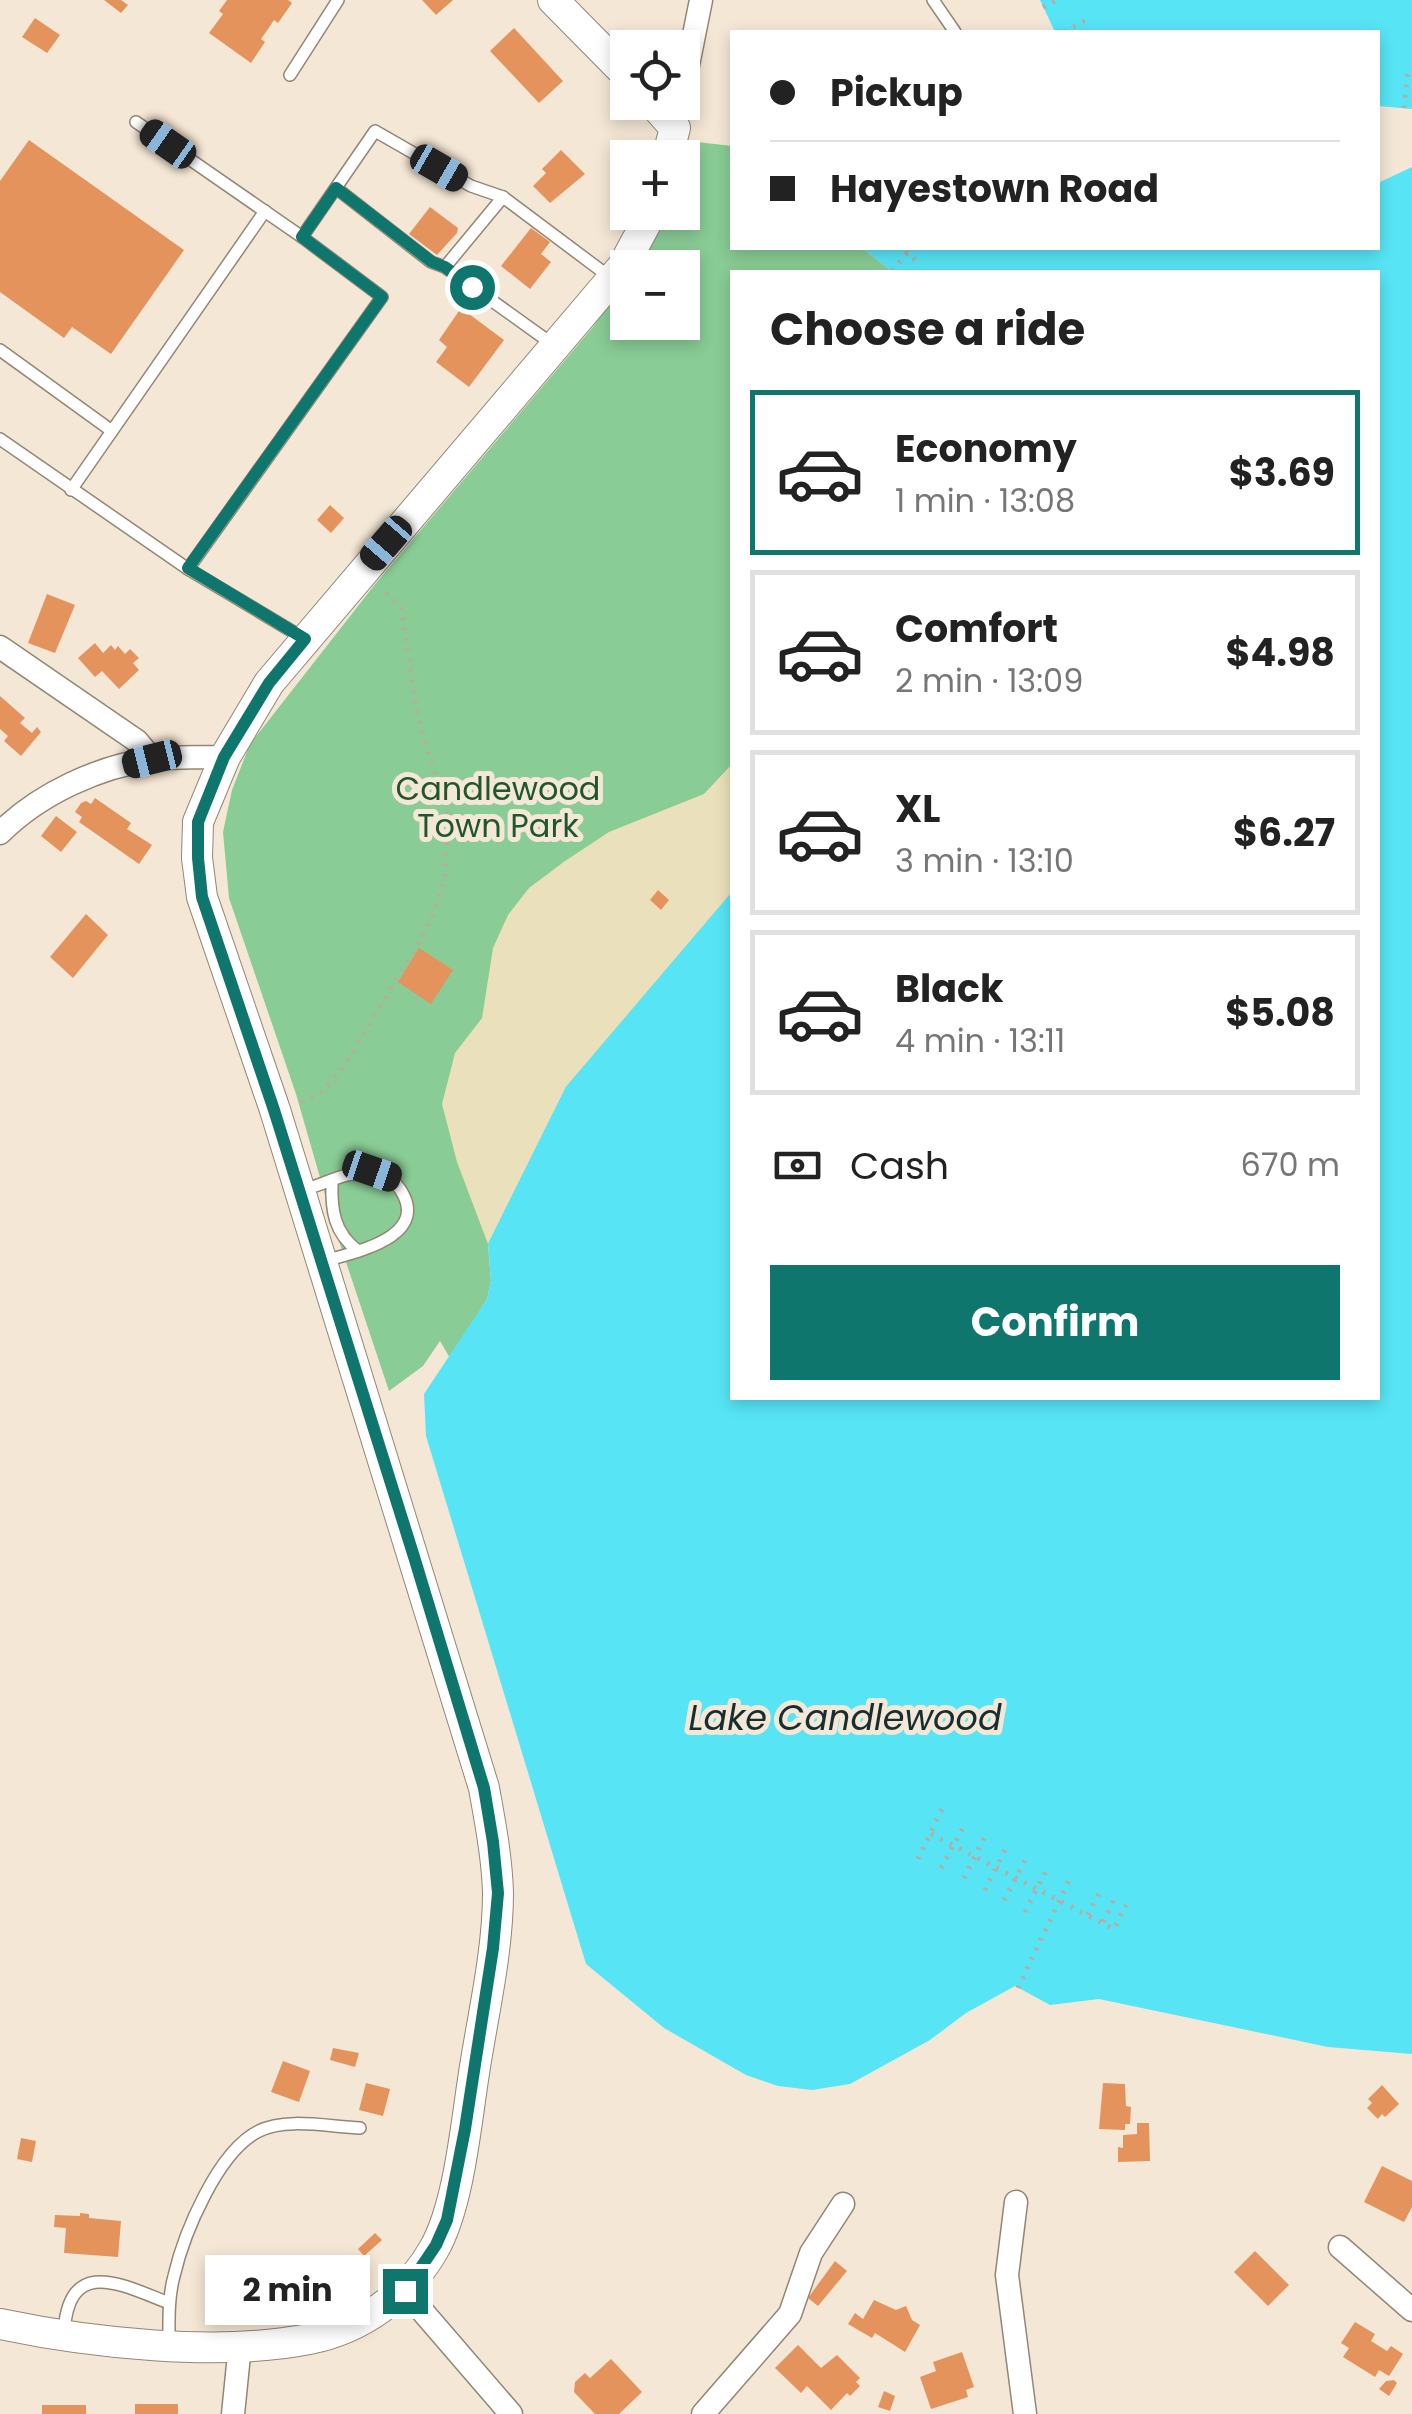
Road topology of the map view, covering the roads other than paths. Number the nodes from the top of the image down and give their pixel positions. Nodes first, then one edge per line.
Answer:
1 (338, 0) edge
2 (553, 0) edge
3 (701, 0) edge
4 (933, 0) edge
5 (954, 30) edge
6 (610, 58) edge
7 (290, 75) dead end
8 (676, 121) edge
9 (136, 122) dead end
10 (336, 188) junction
11 (503, 197) junction
12 (264, 211) junction
13 (302, 237) junction
14 (445, 267) junction
15 (610, 277) edge
16 (610, 281) edge
17 (554, 346) junction
18 (0, 350) edge
19 (112, 431) junction
20 (0, 439) edge
21 (72, 490) junction
22 (188, 568) junction
23 (305, 639) junction
24 (0, 647) edge
25 (224, 757) junction
26 (152, 759) junction
27 (0, 832) edge
28 (332, 1182) junction
29 (300, 1191) junction
30 (358, 1250) junction
31 (322, 1262) junction
32 (360, 2128) dead end
33 (1016, 2202) dead end
34 (843, 2204) dead end
35 (1340, 2248) dead end
36 (405, 2291) junction
37 (169, 2303) junction
38 (1412, 2310) edge
39 (0, 2324) edge
40 (64, 2336) junction
41 (169, 2345) junction
42 (240, 2345) junction
43 (233, 2414) edge
44 (511, 2414) edge
45 (702, 2414) edge
46 (1026, 2414) edge

1 - 7 lane
2 - 6 street
3 - 8 street
4 - 5 lane
9 - 12 lane
10 - 11 lane
10 - 13 lane
10 - 14 lane
11 - 14 lane
11 - 15 lane
12 - 13 lane
12 - 19 lane
13 - 22 lane
14 - 17 lane
16 - 17 street
17 - 23 street
18 - 19 lane
19 - 21 lane
20 - 21 lane
21 - 22 lane
22 - 23 lane
23 - 25 street
24 - 26 street
25 - 26 street
25 - 29 street
26 - 27 street
28 - 29 lane
28 - 30 lane
28 - 30 lane
29 - 31 street
30 - 31 lane
31 - 36 street
32 - 37 lane
33 - 46 street
34 - 45 street
35 - 38 street
36 - 42 street
36 - 44 street
37 - 40 lane
37 - 41 lane
39 - 40 street
40 - 41 street
41 - 42 street
42 - 43 street

